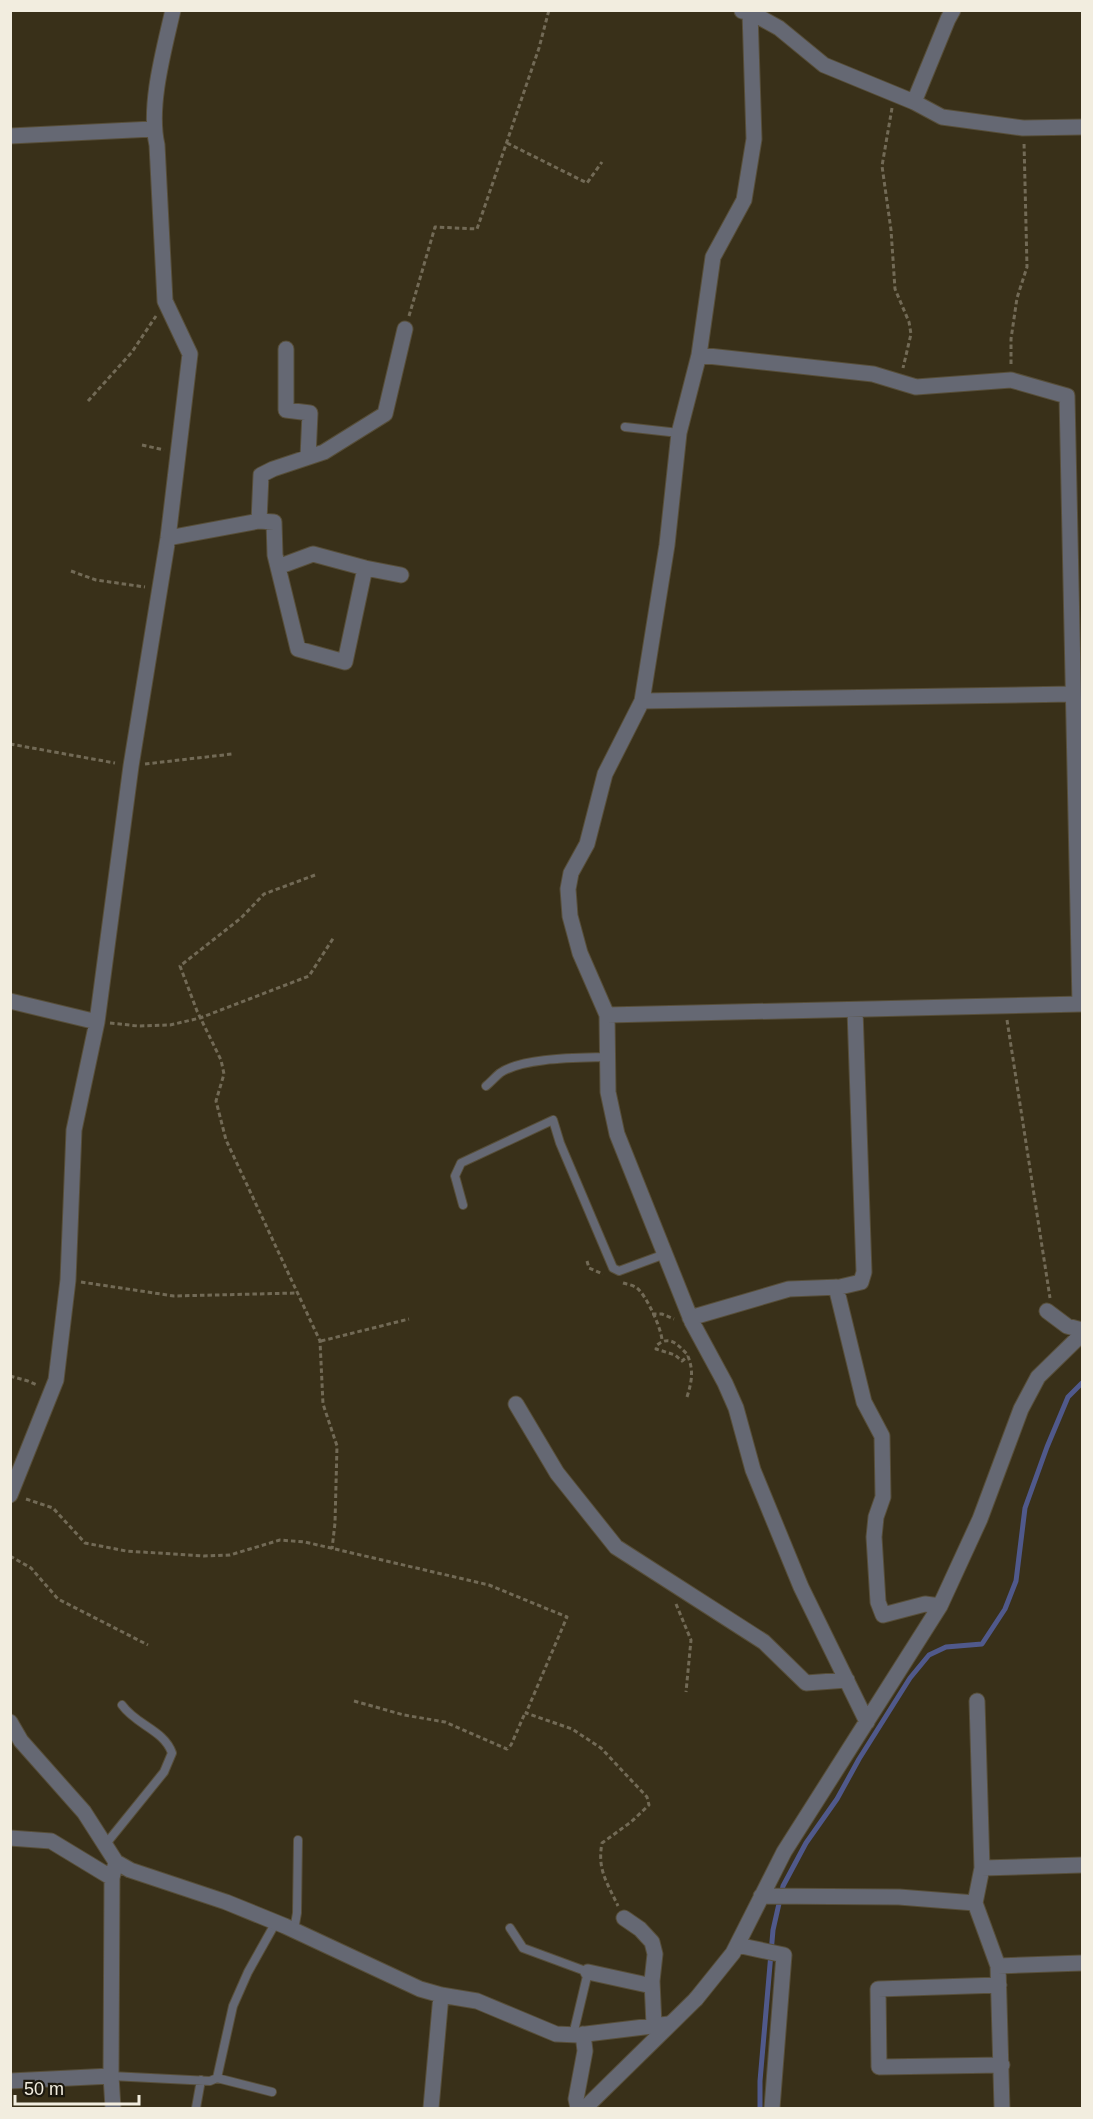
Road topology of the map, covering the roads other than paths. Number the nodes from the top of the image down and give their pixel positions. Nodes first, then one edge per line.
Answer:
1 (173, 10) edge
2 (954, 10) edge
3 (744, 11) edge
4 (914, 102) junction
5 (1083, 127) edge
6 (153, 129) junction
7 (10, 136) edge
8 (405, 329) road end
9 (286, 349) dead end
10 (699, 356) junction
11 (625, 427) dead end
12 (679, 433) junction
13 (308, 457) junction
14 (259, 521) junction
15 (168, 538) junction
16 (278, 567) junction
17 (366, 568) junction
18 (401, 575) dead end
19 (1073, 694) junction
20 (642, 701) junction
21 (10, 1001) edge
22 (1081, 1004) edge
23 (855, 1010) junction
24 (607, 1016) junction
25 (97, 1022) junction
26 (608, 1057) junction
27 (486, 1086) dead end
28 (463, 1204) dead end
29 (665, 1254) junction
30 (836, 1287) junction
31 (1050, 1314) road end
32 (690, 1318) junction
33 (1083, 1332) edge
34 (516, 1404) dead end
35 (15, 1497) edge
36 (940, 1606) junction
37 (847, 1680) junction
38 (977, 1701) dead end
39 (122, 1705) dead end
40 (10, 1722) edge
41 (867, 1722) junction
42 (10, 1838) edge
43 (298, 1840) dead end
44 (105, 1845) junction
45 (116, 1862) junction
46 (1083, 1865) edge
47 (982, 1868) junction
48 (112, 1878) junction
49 (764, 1896) junction
50 (975, 1903) junction
51 (624, 1918) road end
52 (276, 1922) junction
53 (510, 1928) dead end
54 (294, 1930) junction
55 (736, 1945) junction
56 (1083, 1963) edge
57 (998, 1966) junction
58 (588, 1972) junction
59 (999, 1985) junction
60 (652, 1986) junction
61 (441, 1995) junction
62 (662, 2024) junction
63 (578, 2034) junction
64 (1002, 2065) junction
65 (111, 2076) junction
66 (218, 2078) junction
67 (201, 2080) junction
68 (10, 2081) edge
69 (272, 2092) dead end
70 (113, 2109) edge
71 (195, 2109) edge
72 (431, 2109) edge
73 (578, 2109) edge
74 (585, 2109) edge
75 (772, 2109) edge
76 (1002, 2109) edge

1 - 6 street
2 - 4 street
3 - 4 street
3 - 10 street
4 - 5 street
6 - 7 street
6 - 15 street
8 - 13 street
9 - 13 street
10 - 12 street
10 - 19 street
11 - 12 lane
12 - 20 street
13 - 14 street
14 - 15 street
14 - 16 street
15 - 25 street
16 - 17 street
16 - 17 street
17 - 18 street
19 - 20 street
19 - 22 street
20 - 24 street
21 - 25 street
22 - 23 street
23 - 24 street
23 - 30 street
24 - 26 street
25 - 35 street
26 - 27 lane
26 - 29 street
28 - 29 lane
29 - 32 street
30 - 32 street
30 - 36 street
31 - 33 street
32 - 37 street
33 - 36 street
34 - 37 street
36 - 41 street
37 - 41 street
38 - 47 street
39 - 44 lane
40 - 44 street
41 - 49 street
42 - 48 street
43 - 54 lane
44 - 45 street
45 - 48 street
45 - 52 street
46 - 47 street
47 - 50 street
48 - 65 street
49 - 50 street
49 - 55 street
50 - 57 street
51 - 60 street
52 - 54 street
52 - 66 lane
53 - 58 lane
54 - 61 street
55 - 62 street
55 - 75 street
56 - 57 street
57 - 59 street
58 - 60 street
58 - 63 lane
59 - 64 street
59 - 64 street
60 - 62 street
61 - 63 street
61 - 72 street
62 - 63 street
62 - 74 street
63 - 73 street
64 - 76 street
65 - 67 lane
65 - 68 street
65 - 70 street
66 - 67 lane
66 - 69 lane
67 - 71 lane

